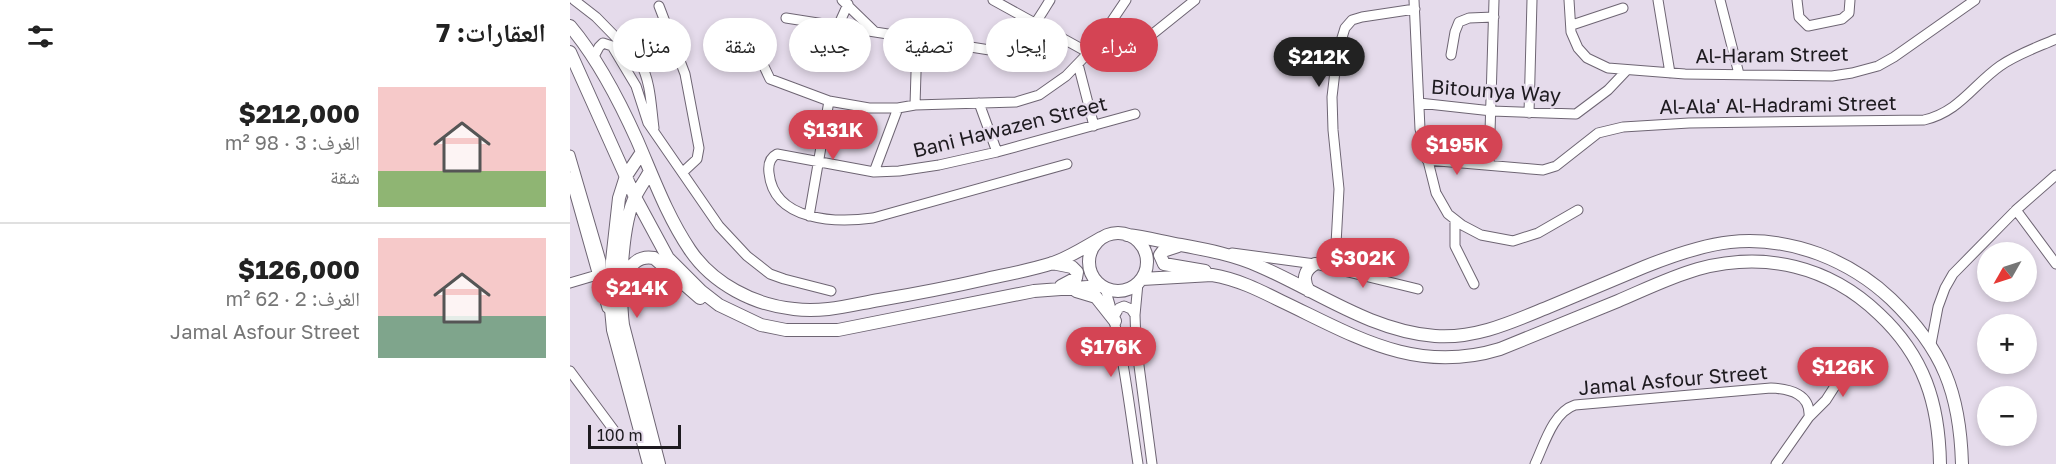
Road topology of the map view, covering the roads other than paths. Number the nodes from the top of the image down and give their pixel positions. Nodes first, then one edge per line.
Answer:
1 (574, 0) edge
2 (993, 0) edge
3 (1050, 0) edge
4 (1126, 0) edge
5 (1196, 0) edge
6 (1494, 0) edge
7 (1532, 0) edge
8 (1569, 0) edge
9 (1575, 0) edge
10 (1658, 0) edge
11 (1719, 0) edge
12 (1797, 0) edge
13 (1850, 0) edge
14 (1975, 0) edge
15 (845, 2) edge
16 (1415, 5) edge
17 (660, 6) dead end
18 (1623, 8) dead end
19 (1494, 17) junction
20 (786, 18) dead end
21 (789, 18) edge
22 (840, 18) edge
23 (1026, 18) edge
24 (1038, 18) edge
25 (1114, 18) edge
26 (1575, 24) junction
27 (570, 26) edge
28 (1158, 30) edge
29 (871, 31) edge
30 (875, 32) junction
31 (883, 34) edge
32 (2056, 39) edge
33 (613, 40) edge
34 (613, 41) edge
35 (570, 52) edge
36 (1451, 55) dead end
37 (593, 58) junction
38 (1587, 58) junction
39 (1078, 64) joint
40 (1627, 70) junction
41 (629, 72) edge
42 (644, 72) edge
43 (767, 72) edge
44 (916, 72) edge
45 (1670, 73) junction
46 (1739, 74) junction
47 (829, 101) junction
48 (979, 103) junction
49 (1419, 103) junction
50 (915, 105) junction
51 (898, 108) junction
52 (1492, 111) junction
53 (1529, 113) junction
54 (1135, 114) dead end
55 (1094, 126) junction
56 (655, 134) junction
57 (642, 152) junction
58 (997, 152) junction
59 (570, 155) edge
60 (819, 160) junction
61 (1427, 160) junction
62 (1067, 164) dead end
63 (1489, 165) junction
64 (650, 171) junction
65 (683, 172) junction
66 (874, 172) junction
67 (2056, 175) edge
68 (626, 176) junction
69 (570, 177) edge
70 (635, 196) junction
71 (1578, 210) dead end
72 (2016, 210) junction
73 (809, 216) junction
74 (1455, 220) junction
75 (1127, 235) junction
76 (1101, 238) junction
77 (1336, 244) junction
78 (1182, 245) junction
79 (1216, 252) junction
80 (1051, 263) junction
81 (1315, 264) junction
82 (2056, 264) edge
83 (1348, 271) junction
84 (597, 275) junction
85 (1212, 275) junction
86 (1140, 281) junction
87 (570, 283) edge
88 (1474, 284) dead end
89 (620, 285) junction
90 (1103, 287) junction
91 (1057, 288) junction
92 (1418, 289) dead end
93 (831, 291) dead end
94 (1309, 291) junction
95 (719, 305) junction
96 (1135, 315) junction
97 (1114, 319) junction
98 (614, 330) junction
99 (1931, 344) junction
100 (1853, 358) dead end
101 (570, 371) edge
102 (1809, 417) junction
103 (619, 437) dead end
104 (649, 464) edge
105 (658, 464) edge
106 (1138, 464) edge
107 (1152, 464) edge
108 (1535, 464) edge
109 (1776, 464) edge
110 (1940, 464) edge
111 (1962, 464) edge

1 - 33 street
2 - 23 street
3 - 24 street
4 - 25 street
5 - 28 street
6 - 19 street
7 - 53 street
8 - 38 street
9 - 26 street
10 - 45 street
11 - 46 street
12 - 13 street
14 - 46 street, Al-Haram Street
15 - 22 street
15 - 30 street
16 - 49 street
16 - 77 street
17 - 65 street
18 - 26 street
19 - 36 street
19 - 52 street
20 - 21 street
26 - 38 street
27 - 37 main road
29 - 30 street
30 - 31 street
32 - 63 street, Al-Ala' Al-Hadrami Street
34 - 37 street
35 - 68 main road
37 - 57 main road
38 - 40 street, Al-Haram Street
39 - 48 street
39 - 55 street
40 - 45 street, Al-Haram Street
40 - 53 street, Bitounya Way
41 - 56 street
42 - 56 street
43 - 47 street
44 - 50 street
45 - 46 street, Al-Haram Street
47 - 51 street
47 - 60 street
48 - 50 street
48 - 58 street
49 - 52 street, Bitounya Way
49 - 61 street
50 - 51 street
51 - 66 street
52 - 53 street, Bitounya Way
52 - 63 street
54 - 55 street, Bani Hawazen Street
55 - 58 street, Bani Hawazen Street
56 - 65 street
57 - 64 main road
57 - 68 main road
58 - 66 street, Bani Hawazen Street
59 - 84 street
60 - 66 street, Bani Hawazen Street
60 - 73 street
60 - 73 street, Bani Hawazen Street
61 - 63 street, Al-Ala' Al-Hadrami Street
61 - 74 street
62 - 73 street, Bani Hawazen Street
64 - 70 main road
64 - 80 main road
65 - 93 street
67 - 72 street
68 - 70 main road
68 - 98 main road
69 - 84 street
70 - 89 main road
70 - 95 main road
71 - 74 street
72 - 82 street
72 - 99 street
74 - 88 street
75 - 76 main road
75 - 78 main road
75 - 86 main road
76 - 80 main road
76 - 90 main road
77 - 81 street
77 - 83 street
78 - 79 main road
78 - 85 main road
79 - 81 street
79 - 94 main road
80 - 91 main road
81 - 83 street
81 - 94 main road
83 - 92 street
84 - 87 street
84 - 98 street
85 - 86 main road
85 - 110 main road
86 - 90 main road
86 - 96 street
89 - 95 main road
89 - 105 main road
90 - 91 main road
90 - 97 street
91 - 95 main road
91 - 97 main road
94 - 99 main road
96 - 97 street
96 - 107 street
97 - 106 street
98 - 104 main road
99 - 111 main road
100 - 102 street
101 - 103 street
102 - 108 street, Jamal Asfour Street
102 - 109 street

